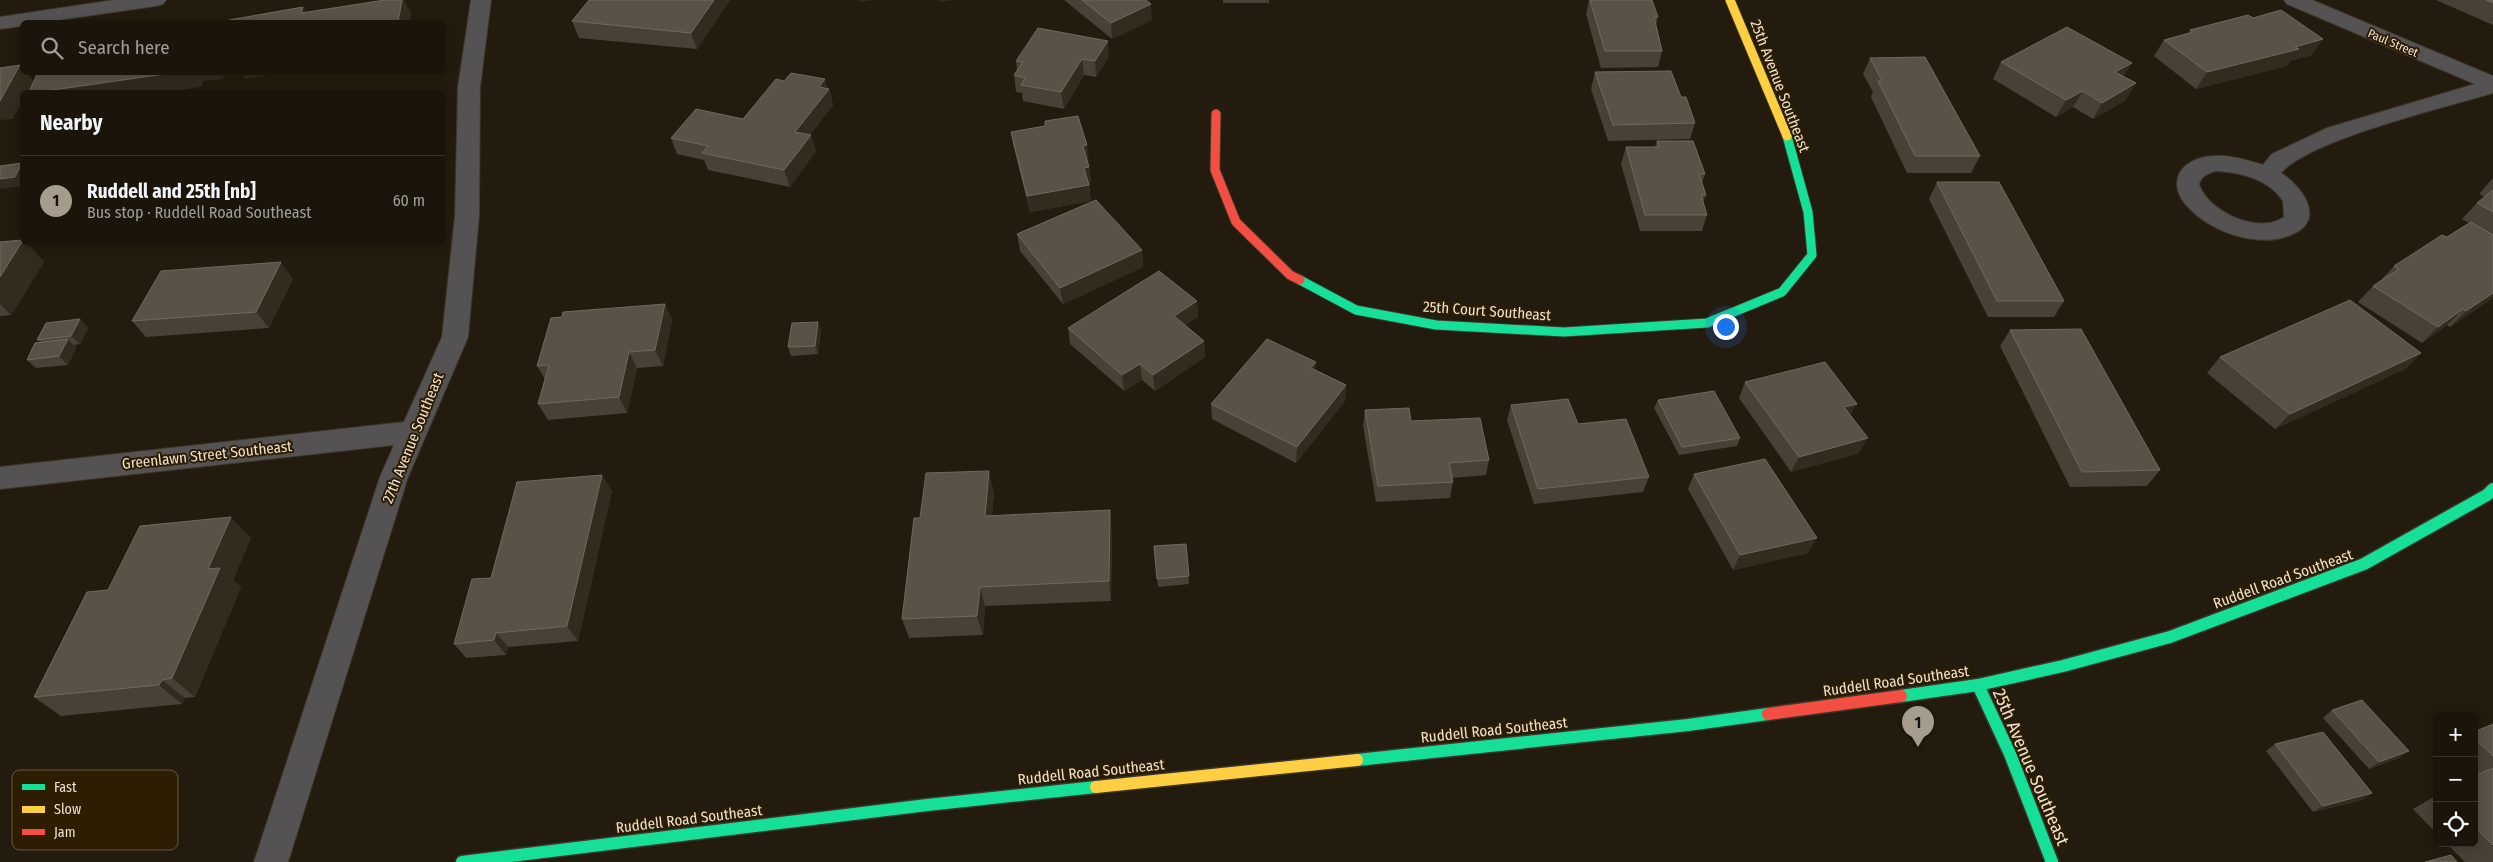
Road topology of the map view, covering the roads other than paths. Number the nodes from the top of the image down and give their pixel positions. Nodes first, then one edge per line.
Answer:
1 (156, 0) edge
2 (481, 0) edge
3 (1730, 0) edge
4 (2294, 0) edge
5 (20, 20) edge
6 (20, 20) edge
7 (0, 23) edge
8 (2493, 85) edge
9 (1216, 114) dead end
10 (2266, 176) dead end
11 (1808, 212) joint
12 (414, 432) junction
13 (0, 478) edge
14 (2493, 490) edge
15 (1978, 685) junction
16 (271, 862) edge
17 (462, 862) edge
18 (2052, 862) edge

1 - 5 street
2 - 12 street, 27th Avenue Southeast
3 - 11 main road, 25th Avenue Southeast
4 - 8 street, Paul Street
6 - 7 street
8 - 10 street
9 - 11 main road, 25th Court Southeast
12 - 13 street, Greenlawn Street Southeast
12 - 16 street, 27th Avenue Southeast
14 - 15 main road, Ruddell Road Southeast
15 - 17 main road, Ruddell Road Southeast
15 - 18 main road, 25th Avenue Southeast

